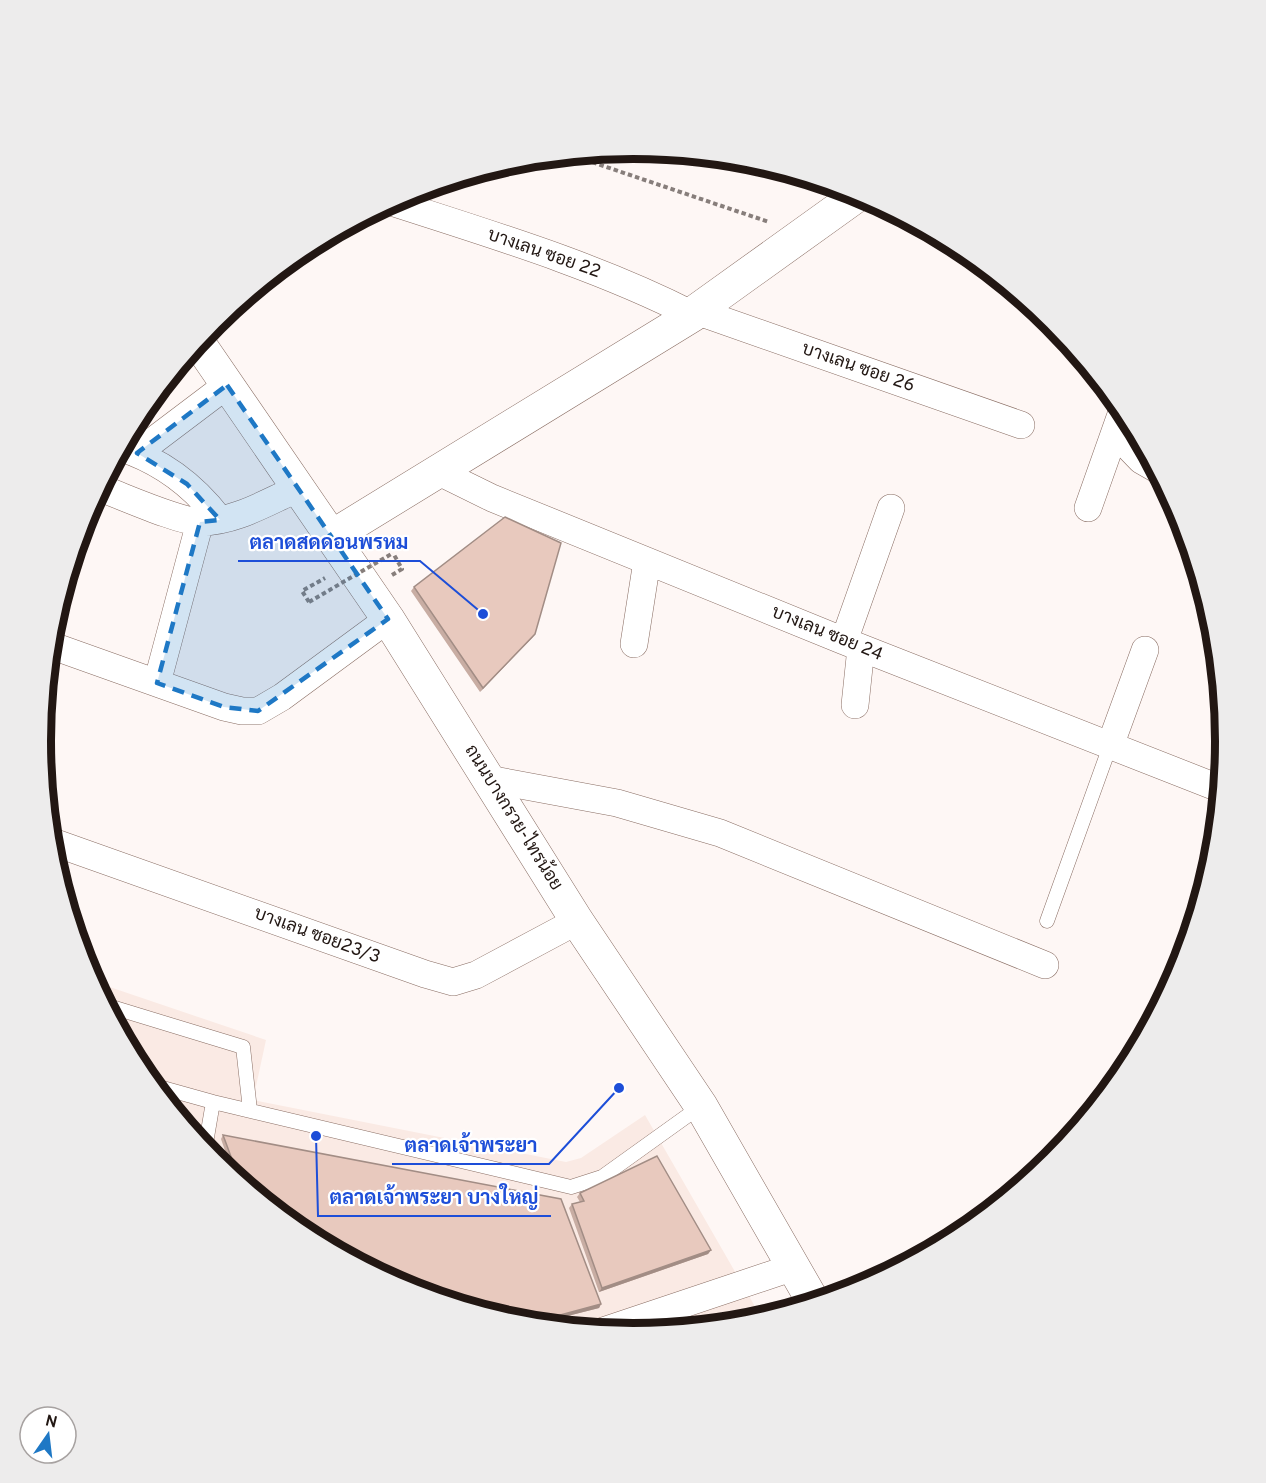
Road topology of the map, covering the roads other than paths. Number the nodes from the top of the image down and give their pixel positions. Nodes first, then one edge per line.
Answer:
1 (850, 201) edge
2 (405, 207) edge
3 (694, 313) junction
4 (203, 349) edge
5 (227, 385) junction
6 (1119, 421) edge
7 (1120, 423) edge
8 (1021, 425) dead end
9 (129, 451) edge
10 (1143, 461) edge
11 (437, 471) junction
12 (297, 489) junction
13 (108, 491) edge
14 (891, 508) dead end
15 (1088, 508) dead end
16 (210, 521) junction
17 (331, 537) junction
18 (648, 561) junction
19 (388, 619) junction
20 (633, 644) dead end
21 (852, 644) junction
22 (59, 648) edge
23 (1145, 650) dead end
24 (157, 683) junction
25 (855, 705) dead end
26 (1110, 746) junction
27 (489, 779) junction
28 (1213, 786) edge
29 (60, 845) edge
30 (577, 921) junction
31 (1047, 921) dead end
32 (1045, 965) dead end
33 (116, 1008) edge
34 (166, 1089) edge
35 (213, 1102) junction
36 (701, 1106) junction
37 (249, 1110) junction
38 (207, 1138) edge
39 (794, 1268) junction
40 (810, 1296) edge
41 (625, 1324) edge

1 - 3 main road
2 - 3 street, บางเลน ซอย 22
3 - 8 street, บางเลน ซอย 26
3 - 11 main road
4 - 5 main road, ถนนบางกรวย-ไทรน้อย
5 - 9 street
5 - 12 main road, ถนนบางกรวย-ไทรน้อย
6 - 15 street
7 - 10 street
9 - 16 street
11 - 17 main road
11 - 18 street, บางเลน ซอย 24
12 - 16 street
12 - 17 main road, ถนนบางกรวย-ไทรน้อย
13 - 16 street
14 - 21 street
16 - 24 street
17 - 19 main road, ถนนบางกรวย-ไทรน้อย
18 - 20 street
18 - 21 street, บางเลน ซอย 24
19 - 24 street
19 - 27 main road, ถนนบางกรวย-ไทรน้อย
21 - 25 street
21 - 26 street, บางเลน ซอย 24
22 - 24 street
23 - 26 street
26 - 28 street, บางเลน ซอย 24
26 - 31 lane
27 - 30 main road, ถนนบางกรวย-ไทรน้อย
27 - 32 street
29 - 30 street, บางเลน ซอย23/3
30 - 36 main road, ถนนบางกรวย-ไทรน้อย
33 - 37 lane
34 - 35 lane
35 - 37 lane
35 - 38 lane
36 - 37 lane
36 - 39 main road, ถนนบางกรวย-ไทรน้อย
39 - 40 main road, ถนนบางกรวย-ไทรน้อย
39 - 41 street

